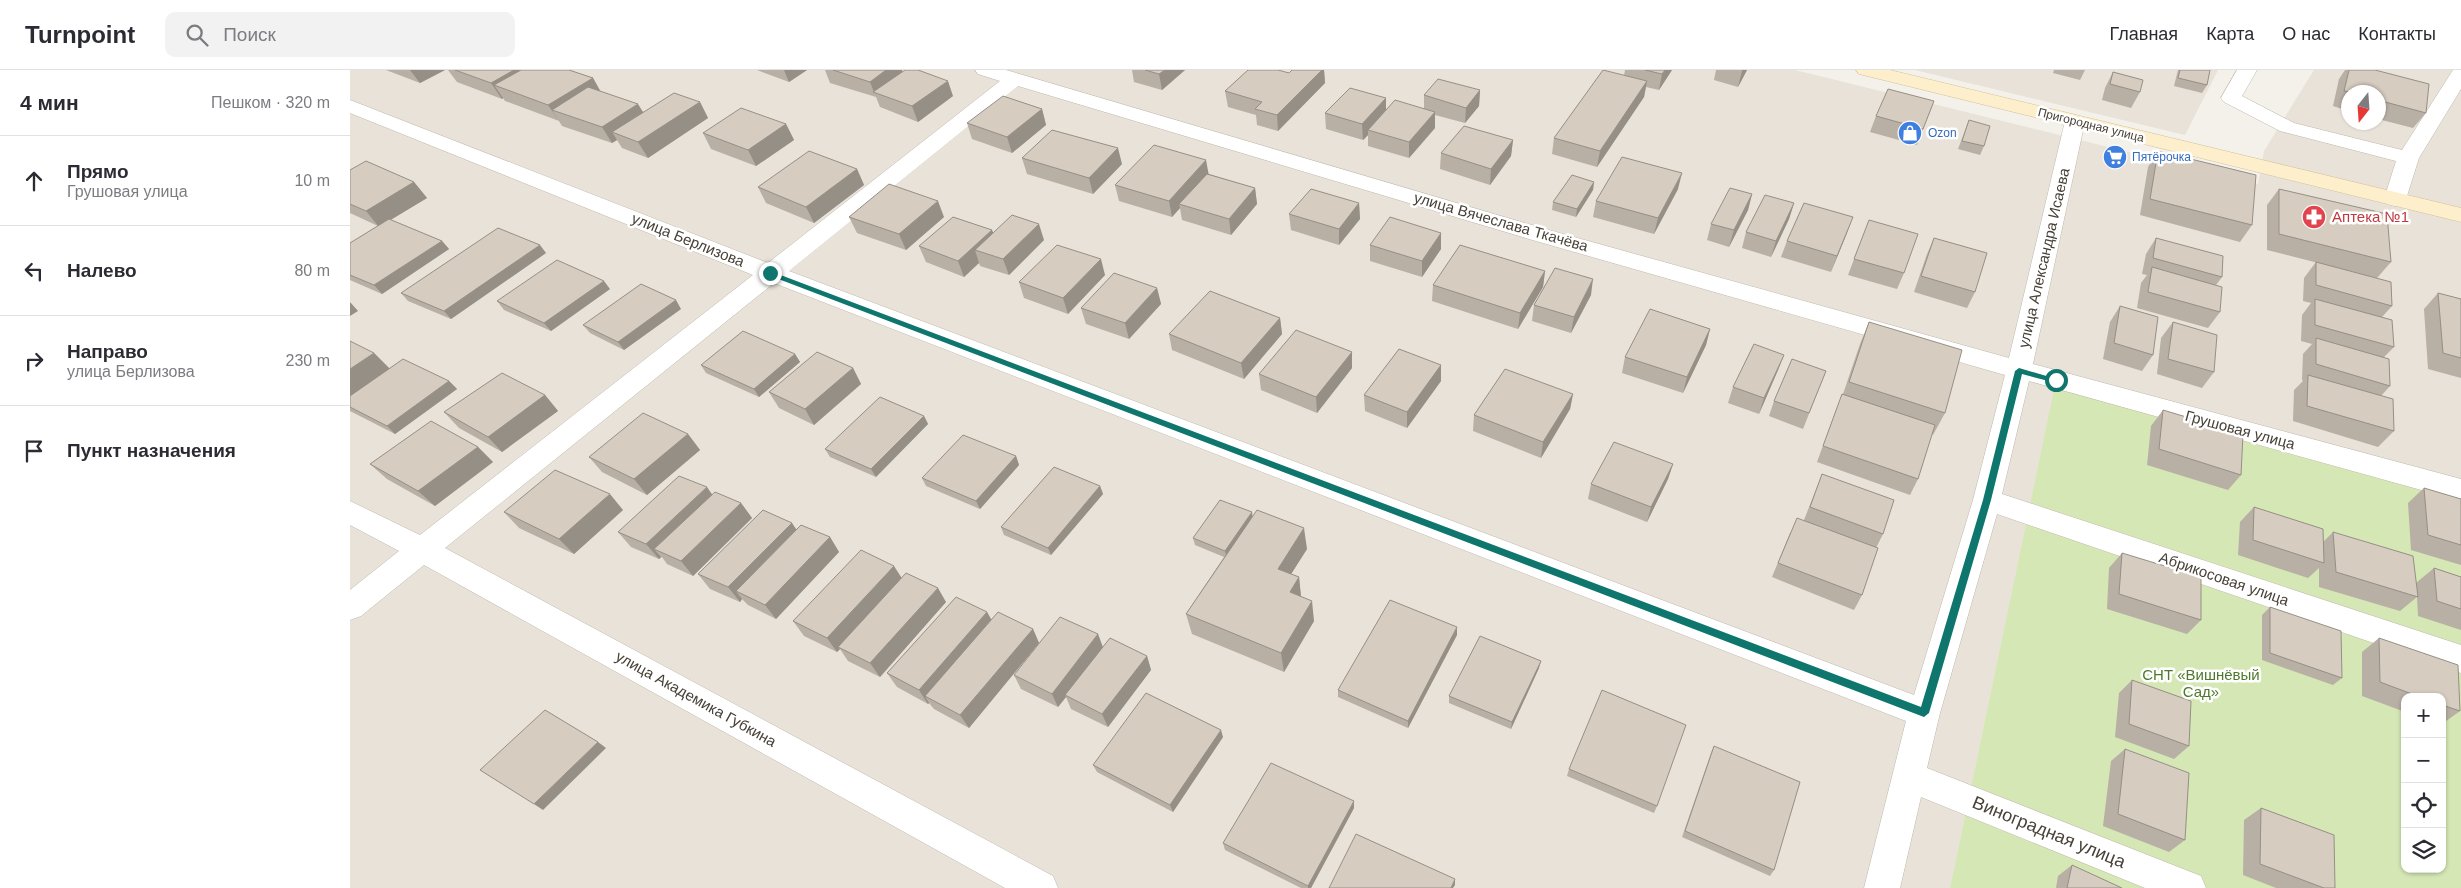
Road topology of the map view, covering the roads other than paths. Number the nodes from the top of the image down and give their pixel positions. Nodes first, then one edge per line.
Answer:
1 (985, 70) edge
2 (1866, 70) edge
3 (2247, 70) edge
4 (2461, 73) edge
5 (1015, 79) junction
6 (2442, 105) junction
7 (350, 106) edge
8 (2461, 112) edge
9 (2075, 121) junction
10 (2408, 158) junction
11 (2396, 199) junction
12 (2461, 215) edge
13 (770, 273) junction
14 (2019, 371) junction
15 (2461, 490) edge
16 (1987, 500) junction
17 (350, 512) edge
18 (423, 550) junction
19 (350, 607) edge
20 (2461, 659) edge
21 (1924, 713) junction
22 (1909, 776) junction
23 (1040, 888) edge
24 (1882, 888) edge
25 (2188, 888) edge

1 - 5 street, улица Вячеслава Ткачёва
2 - 9 street, Пригородная улица
3 - 10 street
4 - 6 street
5 - 13 street
5 - 14 street, улица Вячеслава Ткачёва
6 - 8 street
6 - 10 street
7 - 13 street, улица Берлизова
9 - 11 street, Пригородная улица
9 - 14 street, улица Александра Исаева
10 - 11 street
11 - 12 street, Пригородная улица
13 - 18 street
13 - 21 street, улица Берлизова
14 - 15 street, Грушовая улица
14 - 16 street, улица Александра Исаева
16 - 20 street, Абрикосовая улица
16 - 21 street, улица Александра Исаева
17 - 18 street, улица Академика Губкина
18 - 19 street
18 - 23 street, улица Академика Губкина
21 - 22 street, улица Александра Исаева
22 - 24 street, улица Александра Исаева
22 - 25 street, Виноградная улица

